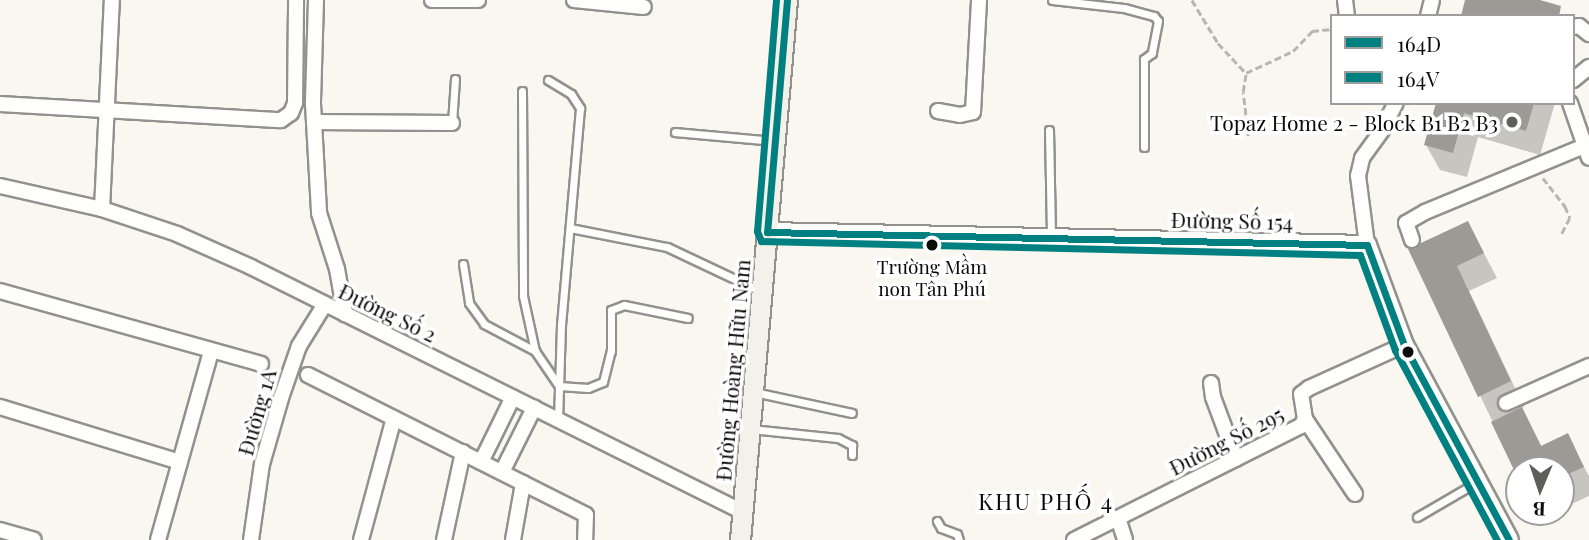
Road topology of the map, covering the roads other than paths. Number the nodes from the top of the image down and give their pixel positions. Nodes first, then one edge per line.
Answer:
1 (112, 0) edge
2 (296, 0) edge
3 (316, 0) edge
4 (432, 0) edge
5 (478, 0) edge
6 (574, 0) edge
7 (787, 0) edge
8 (979, 0) edge
9 (1052, 0) edge
10 (644, 7) dead end
11 (1589, 67) edge
12 (1575, 78) edge
13 (455, 79) dead end
14 (548, 80) dead end
15 (523, 91) dead end
16 (0, 104) edge
17 (1395, 105) edge
18 (1571, 105) edge
19 (107, 109) junction
20 (939, 111) dead end
21 (314, 122) junction
22 (452, 123) joint
23 (1049, 130) dead end
24 (676, 132) dead end
25 (775, 141) junction
26 (1144, 147) dead end
27 (1587, 149) edge
28 (0, 186) edge
29 (102, 209) junction
30 (570, 228) junction
31 (767, 232) junction
32 (1051, 238) junction
33 (1412, 240) dead end
34 (1367, 245) junction
35 (463, 264) dead end
36 (0, 291) edge
37 (762, 292) junction
38 (325, 304) junction
39 (345, 314) junction
40 (688, 317) dead end
41 (1404, 345) junction
42 (535, 351) junction
43 (211, 352) junction
44 (261, 364) dead end
45 (1589, 366) edge
46 (308, 375) dead end
47 (1211, 383) dead end
48 (559, 386) junction
49 (753, 392) junction
50 (513, 397) junction
51 (1506, 403) dead end
52 (0, 407) edge
53 (534, 408) junction
54 (852, 413) dead end
55 (394, 418) junction
56 (1305, 419) junction
57 (558, 420) junction
58 (750, 429) junction
59 (463, 452) junction
60 (852, 455) dead end
61 (1236, 459) junction
62 (180, 462) junction
63 (481, 462) junction
64 (502, 472) junction
65 (1477, 481) junction
66 (523, 483) junction
67 (1355, 494) dead end
68 (743, 512) junction
69 (1417, 517) dead end
70 (1118, 518) junction
71 (937, 520) dead end
72 (0, 530) edge
73 (34, 540) edge
74 (158, 540) edge
75 (251, 540) edge
76 (361, 540) edge
77 (444, 540) edge
78 (513, 540) edge
79 (585, 540) edge
80 (740, 540) edge
81 (960, 540) edge
82 (1074, 540) edge
83 (1125, 540) edge
84 (1509, 540) edge

1 - 19 street
2 - 19 street
3 - 21 street
4 - 5 street
6 - 10 street
7 - 25 main road, Đường Hoàng Hữu Nam
8 - 20 street
9 - 26 lane
11 - 12 street
13 - 22 lane
14 - 30 lane
15 - 42 lane
16 - 19 street
17 - 34 street
18 - 27 street
19 - 29 street
21 - 22 street
21 - 39 street
23 - 32 lane
24 - 25 lane
25 - 31 main road, Đường Hoàng Hữu Nam
27 - 33 street
28 - 29 street, Đường Số 2
29 - 38 street, Đường Số 2
30 - 37 lane
30 - 48 lane
31 - 32 street, Đường Số 154
31 - 37 main road, Đường Hoàng Hữu Nam
32 - 34 street, Đường Số 154
34 - 41 street
35 - 42 lane
36 - 43 street
37 - 49 main road, Đường Hoàng Hữu Nam
38 - 39 street, Đường Số 2
38 - 75 street, Đường 1A
39 - 50 street, Đường Số 2
40 - 48 lane
41 - 56 street, Đường Số 295
41 - 65 street
42 - 48 lane
43 - 44 street
43 - 62 street
45 - 51 street
46 - 55 street
47 - 61 street
48 - 57 lane
49 - 54 lane
49 - 58 main road, Đường Hoàng Hữu Nam
50 - 53 street, Đường Số 2
50 - 63 street
52 - 62 street
53 - 57 street, Đường Số 2
53 - 64 street
55 - 59 street
55 - 76 street
56 - 61 street, Đường Số 295
56 - 67 street
57 - 68 street, Đường Số 2
58 - 60 lane
58 - 68 main road, Đường Hoàng Hữu Nam
59 - 63 street
59 - 77 street
61 - 70 street, Đường Số 295
62 - 74 street
63 - 64 street
64 - 66 street
65 - 69 lane
65 - 84 street
66 - 78 street
66 - 79 street
68 - 80 main road, Đường Hoàng Hữu Nam
70 - 82 street, Đường Số 295
70 - 83 street
71 - 81 lane
72 - 73 street

